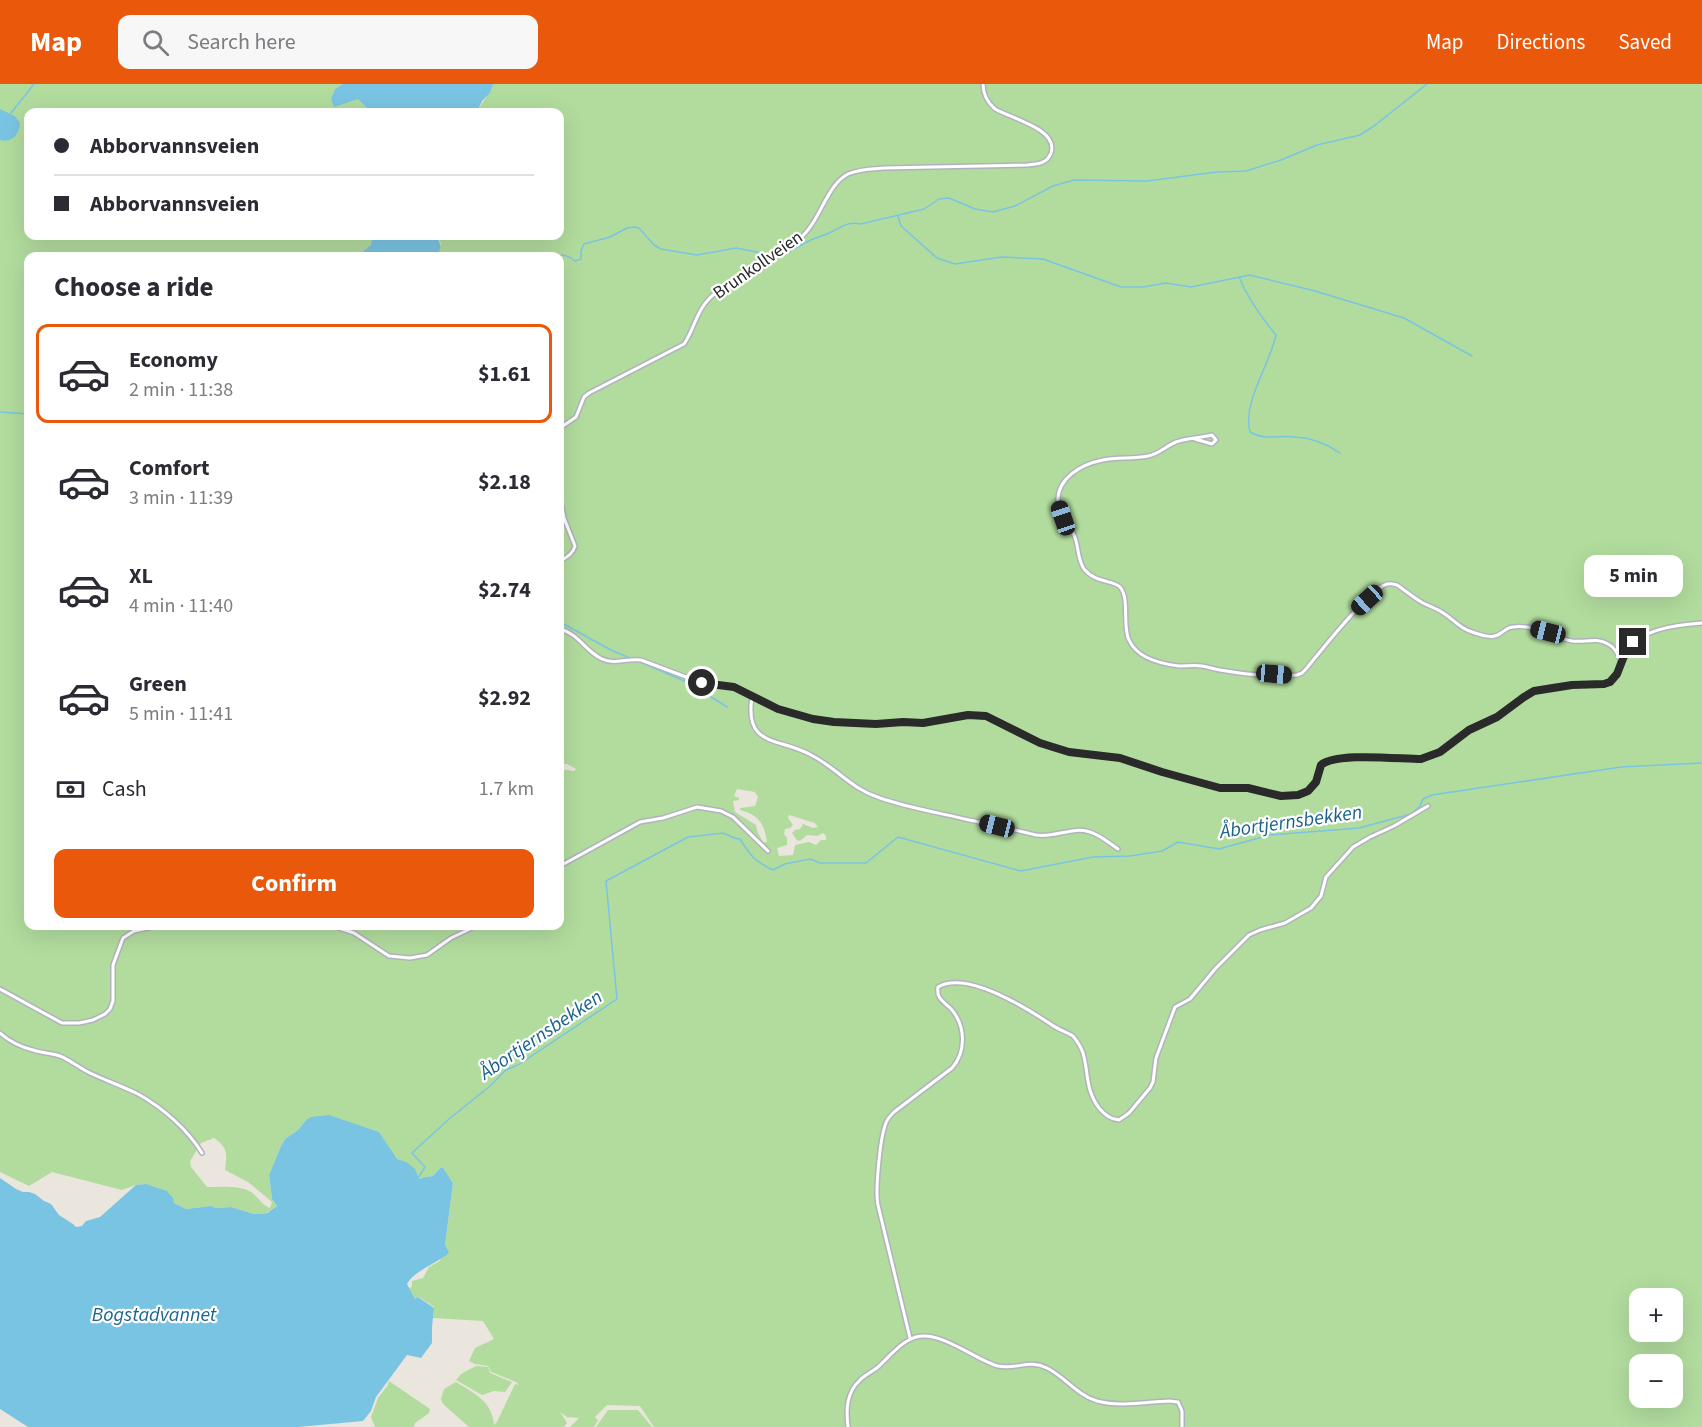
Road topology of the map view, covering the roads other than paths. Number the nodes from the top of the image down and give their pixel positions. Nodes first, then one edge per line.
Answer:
1 (983, 84) edge
2 (564, 425) edge
3 (1195, 439) junction
4 (564, 515) edge
5 (564, 558) edge
6 (1702, 623) edge
7 (564, 630) edge
8 (1621, 664) junction
9 (752, 697) junction
10 (1428, 806) dead end
11 (1118, 849) dead end
12 (768, 851) dead end
13 (564, 864) edge
14 (134, 930) edge
15 (345, 930) edge
16 (467, 930) edge
17 (0, 989) edge
18 (0, 1034) edge
19 (202, 1153) dead end
20 (910, 1338) junction
21 (848, 1427) edge
22 (1182, 1427) edge

1 - 2 street, Brunkollveien
3 - 3 street
3 - 8 street
4 - 5 street
6 - 8 street
7 - 9 street
8 - 9 street
9 - 11 street
10 - 20 street
12 - 13 street
14 - 17 street
15 - 16 street
18 - 19 street
20 - 21 street
20 - 22 street

